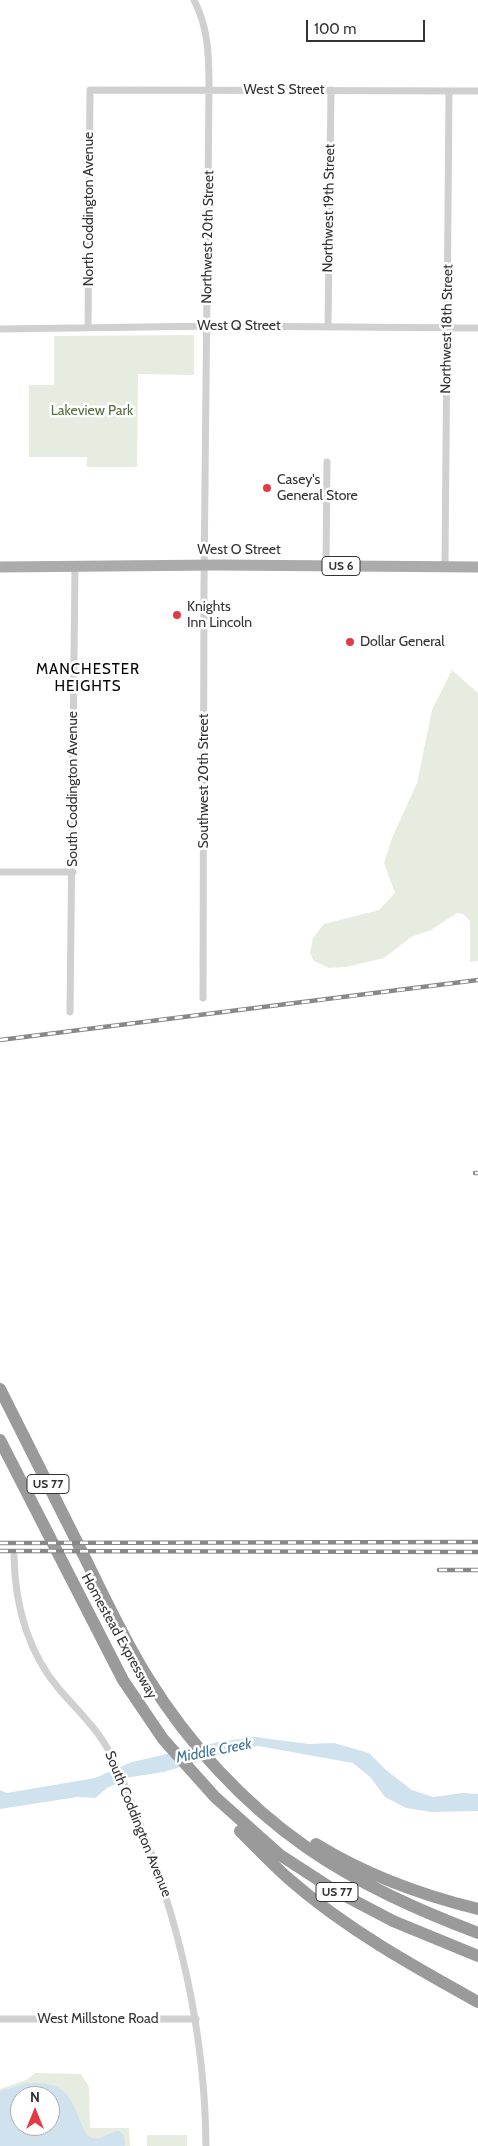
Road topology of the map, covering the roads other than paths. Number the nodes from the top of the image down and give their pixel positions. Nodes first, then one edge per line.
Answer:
1 (194, 0) edge
2 (90, 90) joint
3 (209, 90) junction
4 (330, 90) junction
5 (449, 90) junction
6 (478, 91) edge
7 (207, 326) junction
8 (328, 327) junction
9 (447, 327) junction
10 (88, 328) junction
11 (478, 328) edge
12 (0, 329) edge
13 (327, 462) dead end
14 (205, 565) junction
15 (75, 566) junction
16 (326, 566) junction
17 (0, 567) edge
18 (445, 567) junction
19 (478, 567) edge
20 (0, 872) edge
21 (73, 872) junction
22 (203, 998) dead end
23 (70, 1012) dead end
24 (0, 1389) edge
25 (0, 1440) edge
26 (14, 1556) dead end
27 (214, 1797) junction
28 (272, 1821) junction
29 (478, 1909) edge
30 (478, 1933) edge
31 (478, 1956) edge
32 (478, 2002) edge
33 (0, 2019) edge
34 (196, 2019) junction
35 (206, 2146) edge

1 - 3 street, Northwest 20th Street
2 - 3 street, West S Street
2 - 10 street, North Coddington Avenue
3 - 4 street, West S Street
3 - 7 street, Northwest 20th Street
4 - 5 street, West S Street
4 - 8 street, Northwest 19th Street
5 - 6 street, West S Street
5 - 9 street, Northwest 18th Street
7 - 8 street, West Q Street
7 - 10 street, West Q Street
7 - 14 street, Northwest 20th Street
8 - 9 street, West Q Street
9 - 11 street, West Q Street
9 - 18 street, Northwest 18th Street
10 - 12 street, West Q Street
13 - 16 street
14 - 15 main road, West O Street / US 6
14 - 16 main road, West O Street / US 6
14 - 22 street, Southwest 20th Street
15 - 17 main road, West O Street / US 6
15 - 21 street, South Coddington Avenue
16 - 18 main road, West O Street / US 6
18 - 19 main road, West O Street / US 6
20 - 21 street
21 - 23 street, South Coddington Avenue
24 - 28 highway, Homestead Expressway / US 77
25 - 27 highway, Homestead Expressway / US 77
26 - 34 street, South Coddington Avenue
27 - 31 highway, Homestead Expressway / US 77
27 - 32 highway
28 - 29 highway
28 - 30 highway, Homestead Expressway / US 77
33 - 34 street, West Millstone Road
34 - 35 street, South Coddington Avenue

